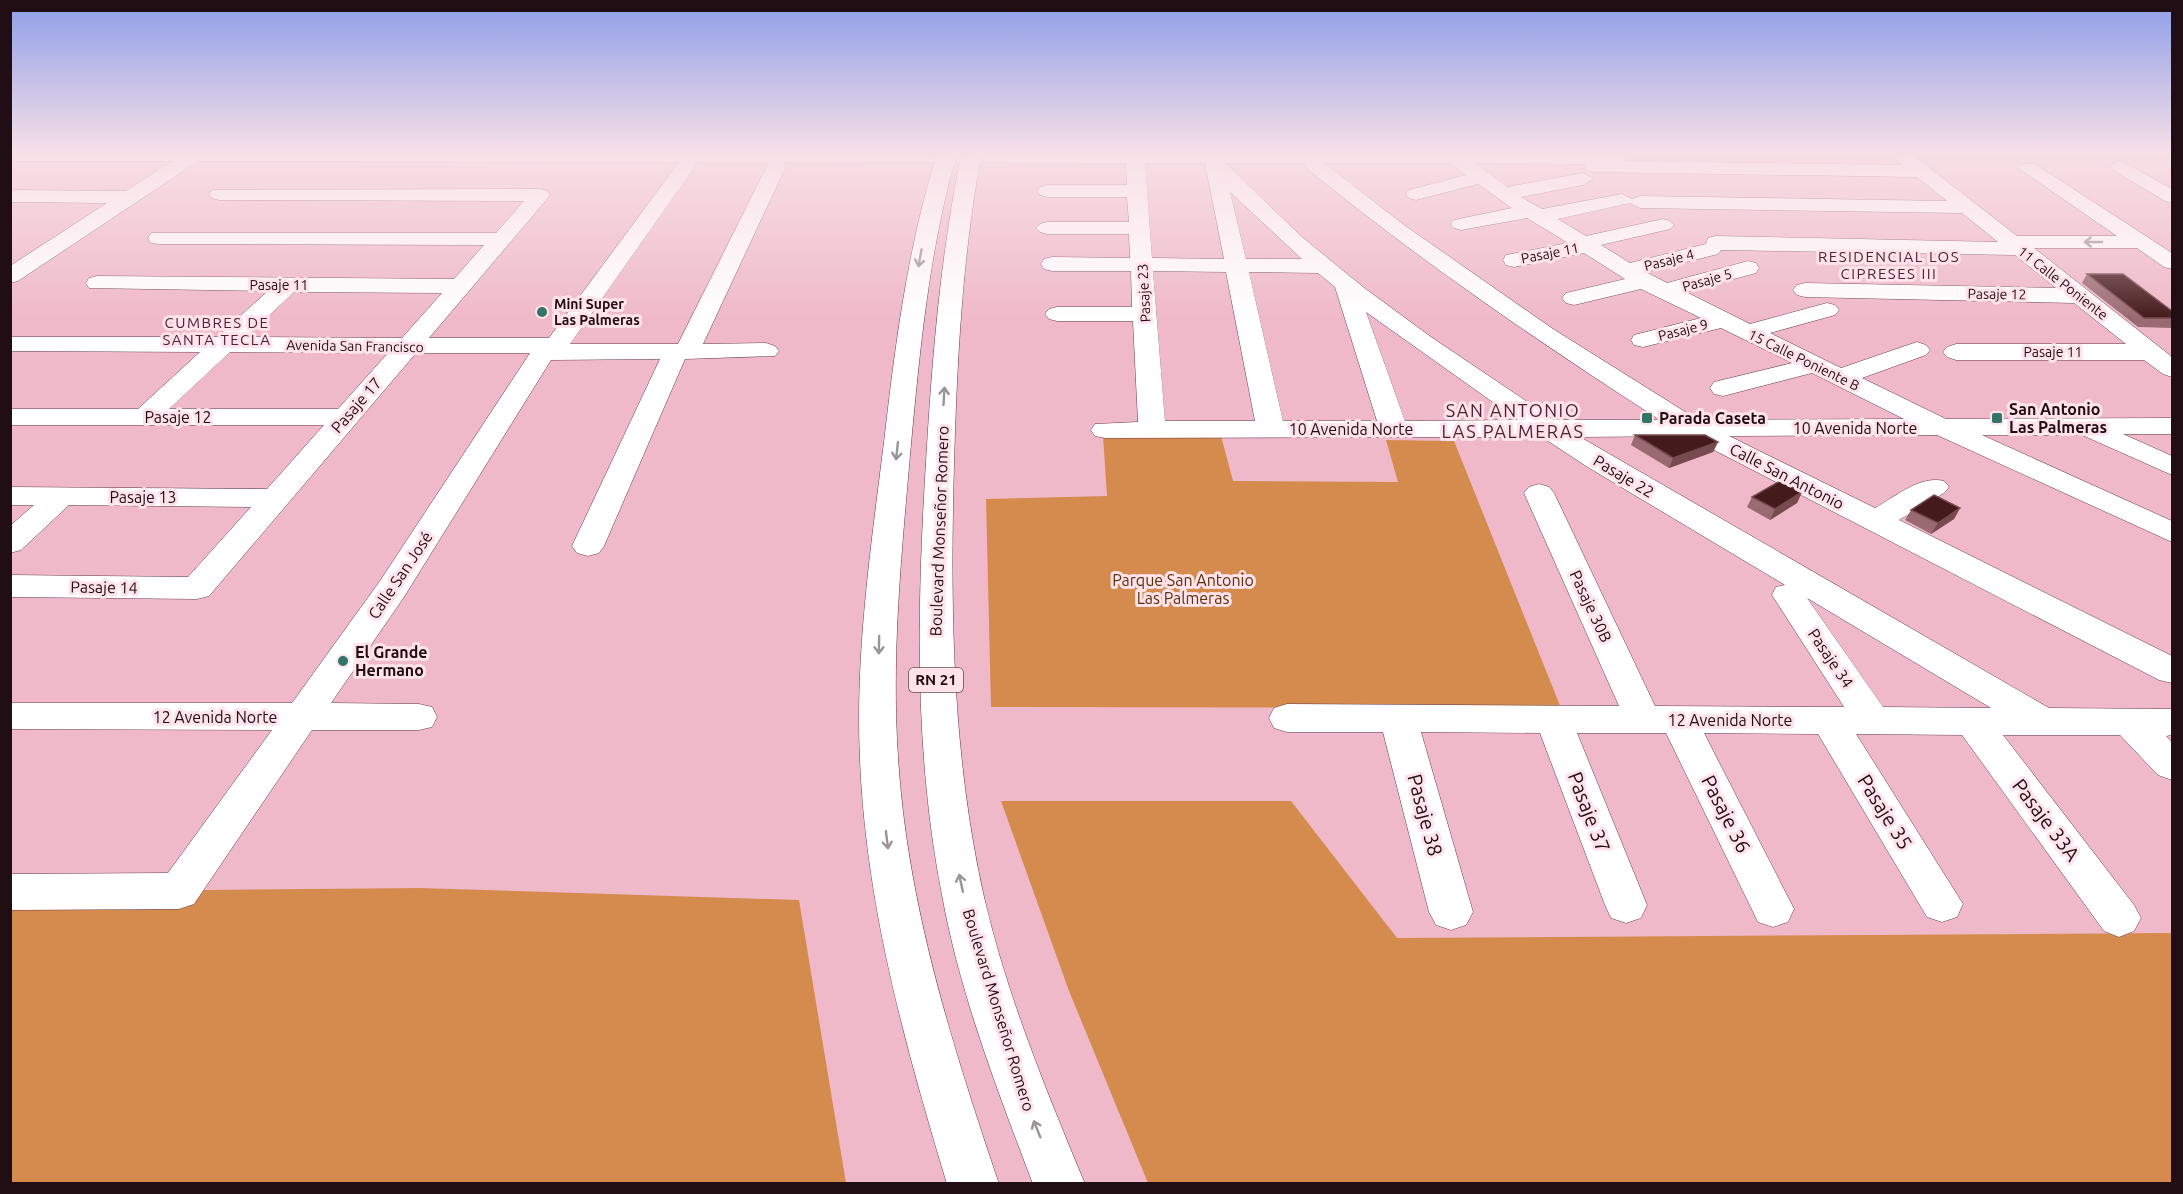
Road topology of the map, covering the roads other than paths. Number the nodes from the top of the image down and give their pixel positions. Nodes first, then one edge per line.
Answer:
1 (114, 208) edge
2 (381, 208) edge
3 (529, 208) edge
4 (654, 208) edge
5 (755, 208) edge
6 (936, 208) edge
7 (961, 208) edge
8 (1138, 208) edge
9 (1224, 208) edge
10 (1262, 208) edge
11 (1368, 208) edge
12 (1525, 208) edge
13 (1581, 208) edge
14 (1969, 208) edge
15 (2089, 208) edge
16 (1535, 214) junction
17 (1461, 224) dead end
18 (1664, 225) dead end
19 (1047, 228) dead end
20 (1140, 228) junction
21 (159, 238) dead end
22 (348, 239) junction
23 (502, 239) junction
24 (2142, 242) junction
25 (2172, 242) edge
26 (1585, 244) junction
27 (2016, 245) junction
28 (1514, 260) dead end
29 (2172, 262) edge
30 (1052, 264) dead end
31 (1143, 265) junction
32 (1236, 265) junction
33 (1323, 266) junction
34 (1748, 268) dead end
35 (10, 276) edge
36 (1646, 281) junction
37 (97, 283) dead end
38 (1348, 284) junction
39 (288, 285) junction
40 (461, 285) junction
41 (1806, 290) dead end
42 (2080, 296) junction
43 (1575, 298) dead end
44 (1827, 310) dead end
45 (1057, 314) dead end
46 (1146, 314) junction
47 (1723, 320) junction
48 (1747, 332) junction
49 (1643, 340) dead end
50 (10, 344) edge
51 (226, 345) junction
52 (408, 347) junction
53 (549, 349) junction
54 (1917, 350) dead end
55 (682, 351) junction
56 (765, 351) dead end
57 (1956, 351) dead end
58 (2151, 352) junction
59 (1815, 365) junction
60 (2172, 369) edge
61 (1840, 377) junction
62 (1722, 388) dead end
63 (10, 417) edge
64 (145, 417) junction
65 (346, 417) junction
66 (2172, 426) edge
67 (1941, 427) junction
68 (2081, 427) junction
69 (1692, 428) junction
70 (1394, 429) junction
71 (1548, 429) junction
72 (1106, 430) dead end
73 (1152, 430) junction
74 (1271, 430) junction
75 (2172, 466) edge
76 (1934, 487) dead end
77 (1539, 493) dead end
78 (10, 496) edge
79 (62, 496) junction
80 (276, 498) junction
81 (1875, 521) junction
82 (2172, 532) edge
83 (10, 543) edge
84 (588, 546) dead end
85 (10, 586) edge
86 (197, 588) joint
87 (1788, 595) dead end
88 (2172, 671) edge
89 (10, 716) edge
90 (300, 717) junction
91 (419, 717) dead end
92 (1287, 718) dead end
93 (1398, 718) junction
94 (1553, 719) junction
95 (1660, 719) junction
96 (1828, 720) junction
97 (1873, 721) junction
98 (1972, 721) junction
99 (2044, 722) junction
100 (2129, 722) junction
101 (2172, 722) edge
102 (2172, 765) edge
103 (10, 892) edge
104 (1942, 904) dead end
105 (1626, 905) dead end
106 (1773, 909) dead end
107 (1451, 912) dead end
108 (2119, 918) dead end
109 (973, 1184) edge
110 (1059, 1184) edge

1 - 35 main road
2 - 22 main road
3 - 23 main road, Pasaje 17
4 - 53 main road, Calle San José
5 - 55 main road
6 -> 109 main road, Boulevard Monseñor Romero / RN 21
110 -> 7 main road, Boulevard Monseñor Romero / RN 21
8 - 20 main road, Pasaje 23
9 - 32 main road
10 - 33 main road, Pasaje 22
11 - 69 main road, Calle San Antonio
12 - 16 main road, 15 Calle Poniente B
13 - 16 main road
14 - 27 main road, 11 Calle Poniente
15 - 24 main road
16 - 17 main road
16 - 26 main road, 15 Calle Poniente B
18 - 26 main road, Pasaje 11
19 - 20 main road
20 - 31 main road, Pasaje 23
21 - 22 main road
22 - 23 main road
23 - 40 main road, Pasaje 17
24 - 25 main road
24 -> 27 main road
24 - 29 main road
26 - 28 main road, Pasaje 11
26 - 36 main road, 15 Calle Poniente B
27 - 36 main road, Pasaje 4
27 - 42 main road, 11 Calle Poniente
30 - 31 main road
31 - 32 main road
31 - 46 main road, Pasaje 23
32 - 33 main road
32 - 74 main road
33 - 38 main road, Pasaje 22
34 - 36 main road, Pasaje 5
36 - 43 main road
36 - 47 main road, 15 Calle Poniente B
37 - 39 main road, Pasaje 11
38 - 70 main road
38 - 71 main road, Pasaje 22
39 - 40 main road, Pasaje 11
39 - 51 main road
40 - 52 main road, Pasaje 17
41 - 42 main road, Pasaje 12
42 - 58 main road, 11 Calle Poniente
44 - 48 main road
45 - 46 main road
46 - 73 main road, Pasaje 23
47 - 48 main road, 15 Calle Poniente B
47 - 49 main road, Pasaje 9
48 - 59 main road, 15 Calle Poniente B
50 - 51 main road, Avenida San Francisco
51 - 52 main road, Avenida San Francisco
51 - 64 main road
52 - 53 main road, Avenida San Francisco
52 - 65 main road, Pasaje 17
53 - 55 main road, Avenida San Francisco
53 - 90 main road, Calle San José
54 - 61 main road
55 - 56 main road, Avenida San Francisco
55 - 84 main road
57 - 58 main road, Pasaje 11
58 - 60 main road, 11 Calle Poniente
59 - 61 main road, 15 Calle Poniente B
59 - 62 main road
61 - 67 main road, 15 Calle Poniente B
63 - 64 main road, Pasaje 12
64 - 65 main road, Pasaje 12
65 - 80 main road, Pasaje 17
66 - 68 main road, 10 Avenida Norte
67 - 68 main road, 10 Avenida Norte
67 - 69 main road, 10 Avenida Norte
67 - 82 main road, 15 Calle Poniente B
68 - 75 main road
69 - 71 main road, 10 Avenida Norte
69 - 81 main road, Calle San Antonio
70 - 71 main road, 10 Avenida Norte
70 - 74 main road, 10 Avenida Norte
71 - 99 main road, Pasaje 22
72 - 73 main road, 10 Avenida Norte
73 - 74 main road, 10 Avenida Norte
76 - 81 main road
77 - 95 main road, Pasaje 30B
78 - 79 main road, Pasaje 13
79 - 80 main road, Pasaje 13
79 - 83 main road
80 - 86 main road, Pasaje 17
81 - 88 main road, Calle San Antonio
85 - 86 main road, Pasaje 14
87 - 97 main road, Pasaje 34
89 - 90 main road, 12 Avenida Norte
90 - 91 main road, 12 Avenida Norte
90 - 103 main road, Calle San José
92 - 93 main road, 12 Avenida Norte
93 - 94 main road, 12 Avenida Norte
93 - 107 main road, Pasaje 38
94 - 95 main road, 12 Avenida Norte
94 - 105 main road, Pasaje 37
95 - 96 main road, 12 Avenida Norte
95 - 106 main road, Pasaje 36
96 - 97 main road, 12 Avenida Norte
96 - 104 main road, Pasaje 35
97 - 98 main road, 12 Avenida Norte
98 - 99 main road, 12 Avenida Norte
98 - 108 main road, Pasaje 33A
99 - 100 main road, 12 Avenida Norte
100 - 101 main road, 12 Avenida Norte
100 - 102 main road

